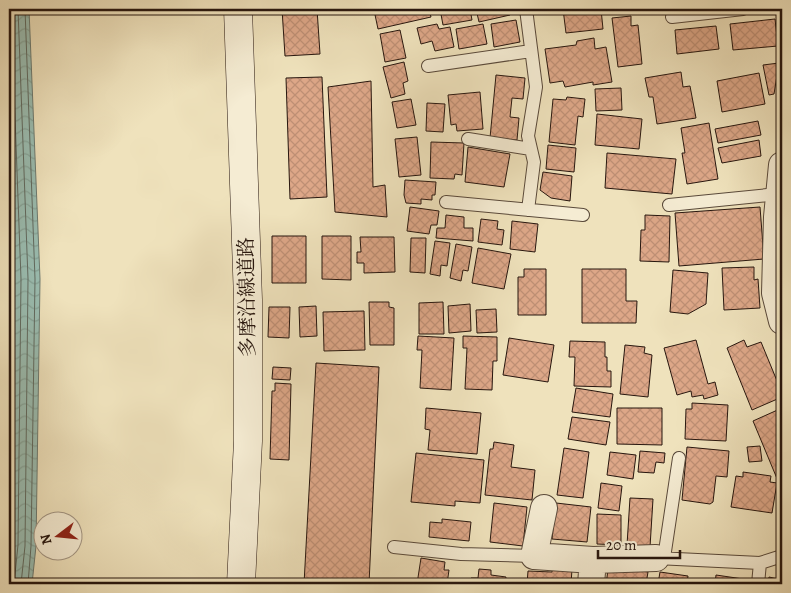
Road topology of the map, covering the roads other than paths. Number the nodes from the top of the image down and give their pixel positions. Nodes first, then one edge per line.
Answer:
1 (238, 9) edge
2 (526, 9) edge
3 (743, 9) edge
4 (672, 17) dead end
5 (531, 52) junction
6 (428, 66) dead end
7 (468, 139) dead end
8 (531, 149) junction
9 (782, 165) edge
10 (446, 202) dead end
11 (669, 205) dead end
12 (779, 209) edge
13 (528, 210) junction
14 (583, 215) dead end
15 (782, 321) edge
16 (678, 458) dead end
17 (544, 508) dead end
18 (394, 547) dead end
19 (534, 556) junction
20 (782, 556) edge
21 (660, 558) junction
22 (760, 562) junction
23 (592, 572) edge
24 (241, 584) edge
25 (758, 584) edge

1 - 24 street, 多摩沿線道路
2 - 5 lane
3 - 4 lane
5 - 6 lane
5 - 8 lane
7 - 8 lane
8 - 13 lane
9 - 12 street
10 - 13 lane
11 - 12 lane
12 - 15 street
13 - 14 lane
16 - 21 lane
17 - 19 street
18 - 19 lane
19 - 23 street
20 - 22 lane
21 - 22 lane
21 - 23 street
22 - 25 lane

